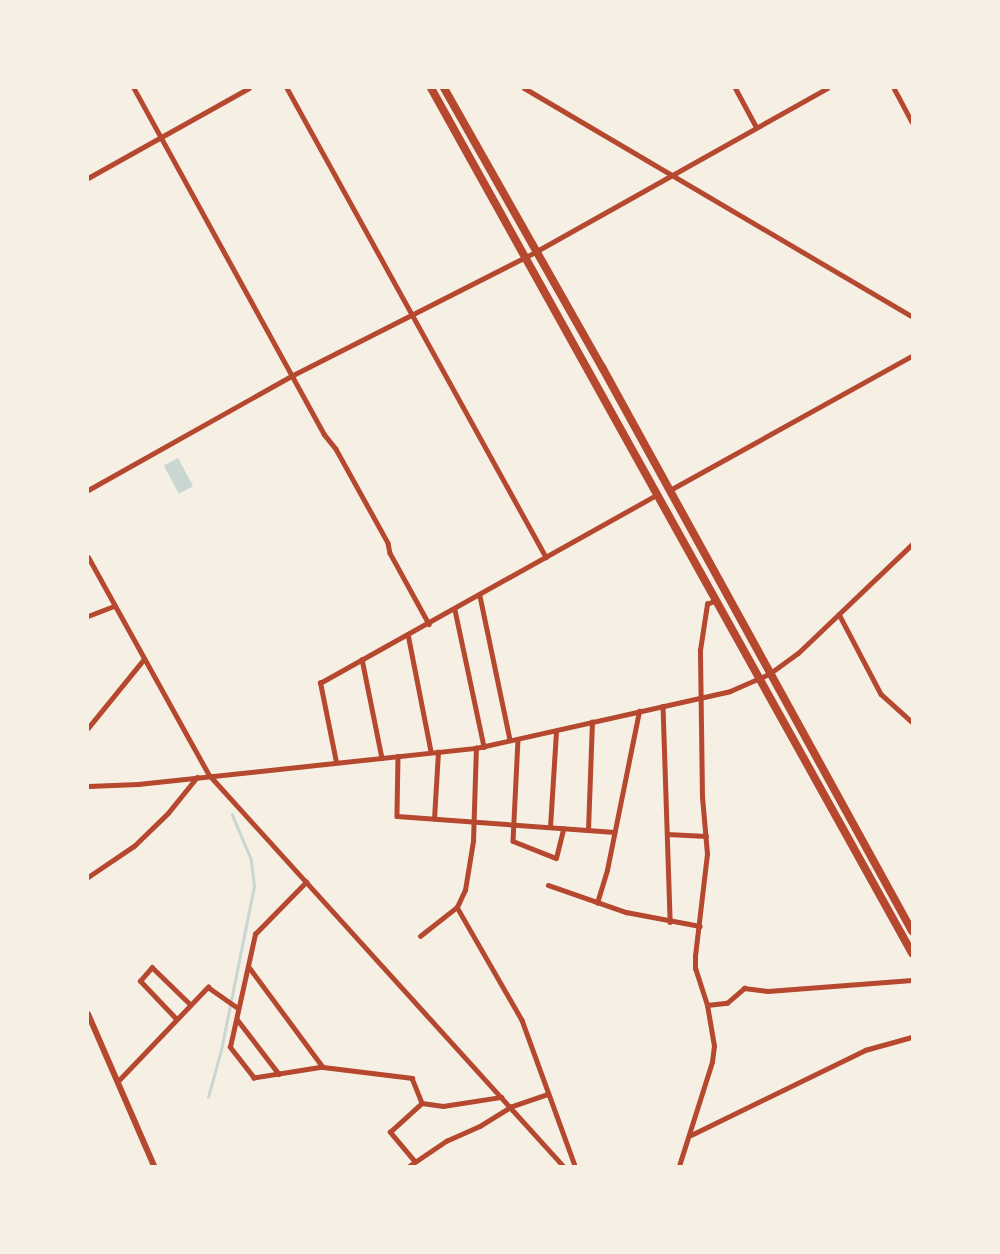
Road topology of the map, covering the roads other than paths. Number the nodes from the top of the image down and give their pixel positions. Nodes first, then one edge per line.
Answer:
1 (134, 88) edge
2 (249, 88) edge
3 (287, 88) edge
4 (431, 88) edge
5 (444, 88) edge
6 (524, 88) edge
7 (735, 88) edge
8 (827, 88) edge
9 (894, 88) edge
10 (912, 122) edge
11 (756, 127) junction
12 (162, 137) junction
13 (674, 174) junction
14 (88, 178) edge
15 (535, 252) junction
16 (525, 257) junction
17 (412, 313) junction
18 (912, 317) edge
19 (912, 356) edge
20 (293, 375) junction
21 (88, 490) edge
22 (669, 490) junction
23 (657, 495) junction
24 (912, 544) edge
25 (88, 557) edge
26 (546, 557) junction
27 (480, 596) junction
28 (716, 600) junction
29 (114, 606) junction
30 (455, 610) junction
31 (839, 614) junction
32 (88, 616) edge
33 (429, 624) junction
34 (408, 634) junction
35 (144, 659) junction
36 (362, 659) junction
37 (769, 674) junction
38 (760, 679) junction
39 (701, 696) junction
40 (663, 705) junction
41 (639, 711) junction
42 (592, 721) junction
43 (912, 722) edge
44 (88, 728) edge
45 (556, 731) junction
46 (518, 739) junction
47 (510, 740) junction
48 (484, 747) junction
49 (476, 748) junction
50 (434, 752) junction
51 (398, 756) junction
52 (382, 758) junction
53 (336, 762) junction
54 (209, 775) junction
55 (198, 776) junction
56 (88, 786) edge
57 (434, 819) junction
58 (474, 822) junction
59 (513, 825) junction
60 (550, 827) junction
61 (563, 829) junction
62 (588, 830) junction
63 (614, 832) junction
64 (667, 834) junction
65 (706, 836) junction
66 (88, 877) edge
67 (306, 882) junction
68 (548, 885) dead end
69 (597, 903) junction
70 (457, 907) junction
71 (670, 922) junction
72 (700, 926) junction
73 (912, 932) edge
74 (420, 936) dead end
75 (912, 953) edge
76 (249, 967) junction
77 (912, 980) edge
78 (190, 1004) junction
79 (707, 1005) junction
80 (238, 1008) junction
81 (88, 1014) edge
82 (237, 1018) junction
83 (176, 1019) junction
84 (912, 1037) edge
85 (323, 1067) junction
86 (279, 1074) junction
87 (119, 1080) junction
88 (547, 1094) junction
89 (501, 1097) junction
90 (422, 1103) junction
91 (510, 1107) junction
92 (690, 1136) junction
93 (415, 1162) junction
94 (154, 1167) edge
95 (409, 1167) edge
96 (563, 1167) edge
97 (575, 1167) edge
98 (679, 1167) edge

1 - 12 street
2 - 12 street
3 - 17 street
4 - 16 highway
5 - 15 highway
6 - 13 street
7 - 11 street
8 - 11 street
9 - 10 street
11 - 13 street
12 - 14 street
12 - 20 street
13 - 15 street
13 - 18 street
15 - 16 street
15 - 22 highway
16 - 17 street
16 - 23 highway
17 - 20 street
17 - 26 street
19 - 22 street
20 - 21 street
20 - 33 street
22 - 37 highway
23 - 26 street
23 - 28 highway
24 - 31 street
25 - 29 street
26 - 27 street
27 - 30 street
27 - 47 street
28 - 38 highway
28 - 39 street
29 - 32 street
29 - 35 street
30 - 33 street
30 - 48 street
31 - 37 street
31 - 43 street
33 - 34 street
34 - 36 street
34 - 50 street
35 - 44 street
35 - 54 street
36 - 52 street
36 - 53 street
37 - 38 street
37 - 73 highway
38 - 39 street
38 - 75 highway
39 - 40 street
39 - 65 street
40 - 41 street
40 - 64 street
41 - 42 street
41 - 63 street
42 - 45 street
42 - 62 street
45 - 46 street
45 - 60 street
46 - 47 street
46 - 59 street
47 - 48 street
48 - 49 street
49 - 50 street
49 - 58 street
50 - 51 street
50 - 57 street
51 - 52 street
51 - 57 street
52 - 53 street
53 - 54 street
54 - 55 street
54 - 67 street
55 - 56 street
55 - 66 street
57 - 58 street
58 - 59 street
58 - 70 street
59 - 60 street
59 - 61 street
60 - 61 street
61 - 62 street
62 - 63 street
63 - 69 street
64 - 65 street
64 - 71 street
65 - 72 street
67 - 76 street
67 - 89 street
68 - 69 street
69 - 71 street
70 - 74 street
70 - 88 street
71 - 72 street
72 - 79 street
76 - 80 street
76 - 85 street
77 - 79 street
78 - 80 street
78 - 83 street
78 - 83 street
79 - 92 street
80 - 82 street
81 - 87 main road
82 - 86 street
82 - 86 street
83 - 87 street
84 - 92 street
85 - 86 street
85 - 90 street
87 - 94 main road
88 - 91 street
88 - 97 street
89 - 90 street
89 - 91 street
90 - 93 street
91 - 93 street
91 - 96 street
92 - 98 street
93 - 95 street

